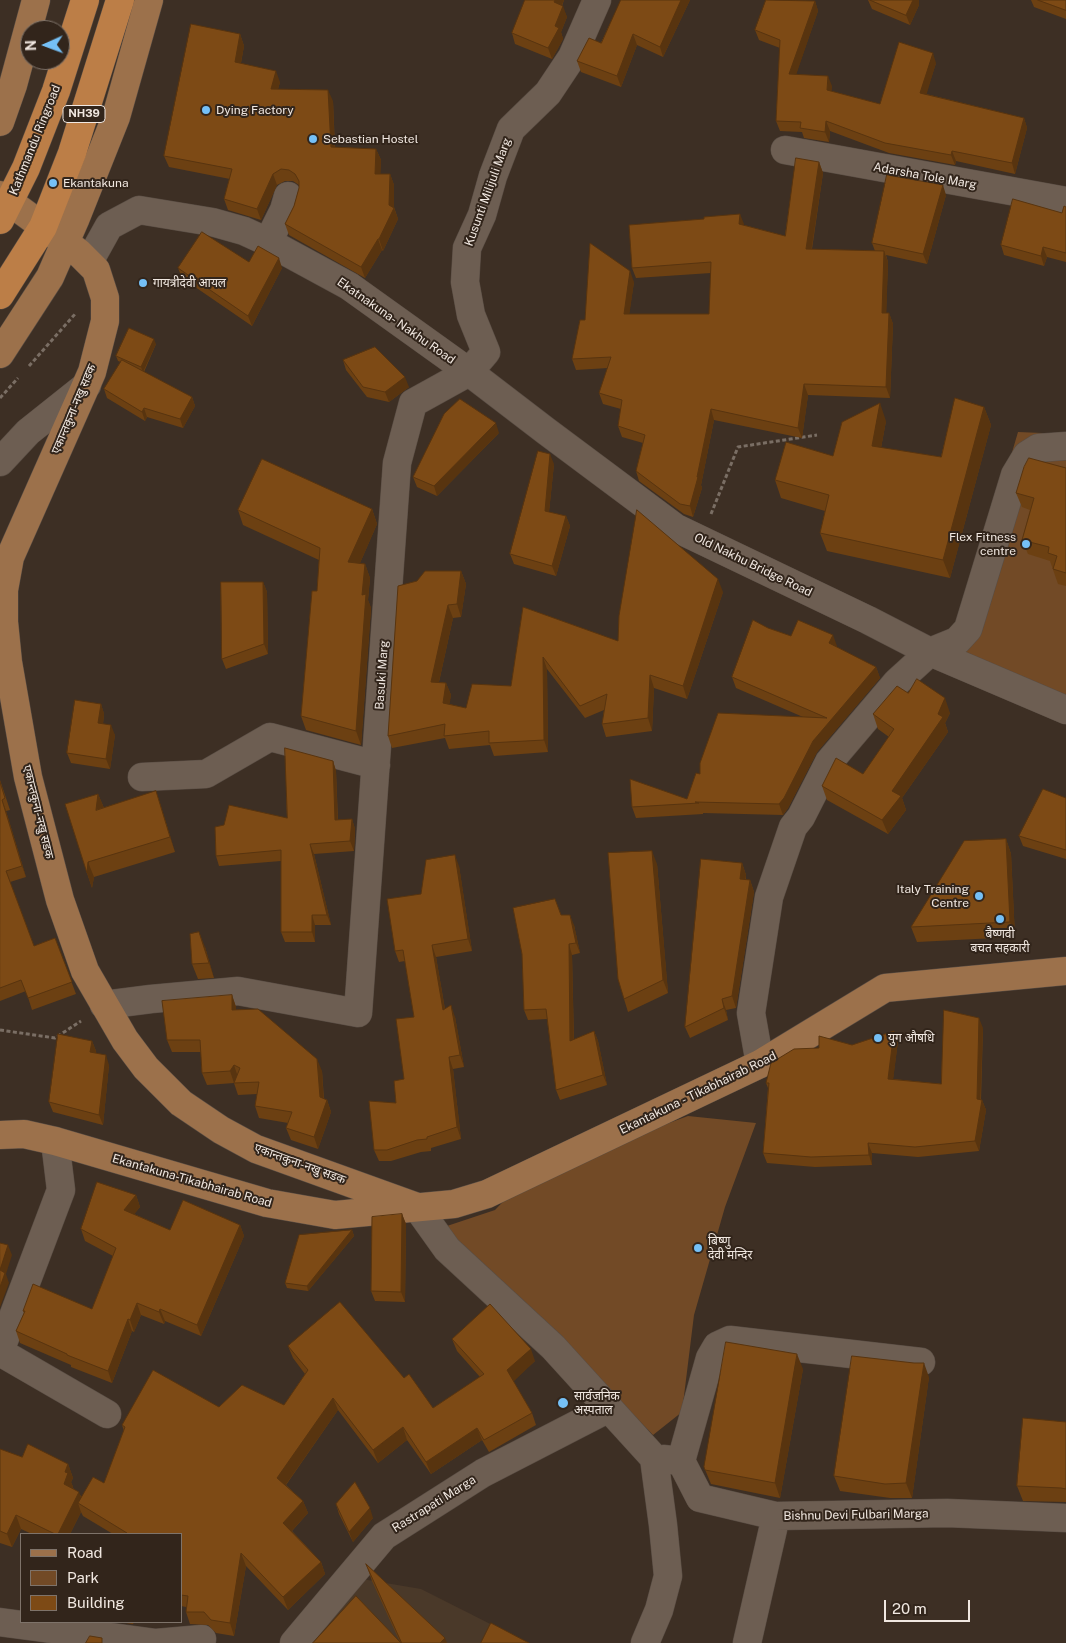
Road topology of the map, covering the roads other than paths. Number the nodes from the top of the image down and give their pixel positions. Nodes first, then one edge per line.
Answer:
1 (36, 0) edge
2 (85, 0) edge
3 (120, 0) edge
4 (149, 0) edge
5 (596, 0) edge
6 (0, 122) edge
7 (785, 150) dead end
8 (288, 196) dead end
9 (1066, 201) edge
10 (3, 206) edge
11 (268, 242) junction
12 (69, 246) junction
13 (0, 295) edge
14 (0, 354) edge
15 (469, 372) junction
16 (87, 385) junction
17 (1066, 446) edge
18 (0, 462) edge
19 (930, 652) junction
20 (1066, 710) edge
21 (376, 765) junction
22 (142, 777) dead end
23 (1066, 971) edge
24 (104, 1006) junction
25 (760, 1064) junction
26 (0, 1135) edge
27 (55, 1141) junction
28 (417, 1207) junction
29 (0, 1351) edge
30 (921, 1362) edge
31 (609, 1408) junction
32 (107, 1414) dead end
33 (668, 1460) junction
34 (776, 1516) junction
35 (1066, 1518) edge
36 (0, 1622) edge
37 (202, 1639) dead end
38 (156, 1643) edge
39 (294, 1643) edge
40 (645, 1643) edge
41 (747, 1643) edge

1 - 6 main road
2 - 10 highway, Kathmandu Ringroad / NH39
3 - 12 highway, NH39
4 - 12 main road
5 - 15 street, Kusunti Milijuli Marg
7 - 9 street, Adarsha Tole Marg
8 - 11 street
10 - 12 main road
11 - 12 street, Ekatnakuna- Nakhu Road
11 - 15 street, Ekatnakuna- Nakhu Road
12 - 13 highway, NH39
12 - 14 main road
12 - 16 main road, एकान्तकुना-नखु सडक
15 - 19 street, Old Nakhu Bridge Road
15 - 21 street, Basuki Marg
16 - 18 street
16 - 24 main road, एकान्तकुना-नखु सडक
17 - 19 street
19 - 20 street, Old Nakhu Bridge Road
19 - 25 street
21 - 22 street
21 - 24 street, Basuki Marg
23 - 25 main road, Ekantakuna - Tikabhairab Road
24 - 28 main road, एकान्तकुना-नखु सडक
25 - 28 main road, Ekantakuna - Tikabhairab Road
26 - 27 main road, Ekantakuna-Tikabhairab Road
27 - 28 main road, Ekantakuna-Tikabhairab Road
27 - 29 street
28 - 31 street
29 - 32 street
30 - 33 street
31 - 33 street
31 - 39 street, Rastrapati Marga
33 - 34 street
33 - 40 street
34 - 35 street, Bishnu Devi Fulbari Marga
34 - 41 street, Bishnu Devi Fulbari Marga
36 - 38 street
37 - 38 street

